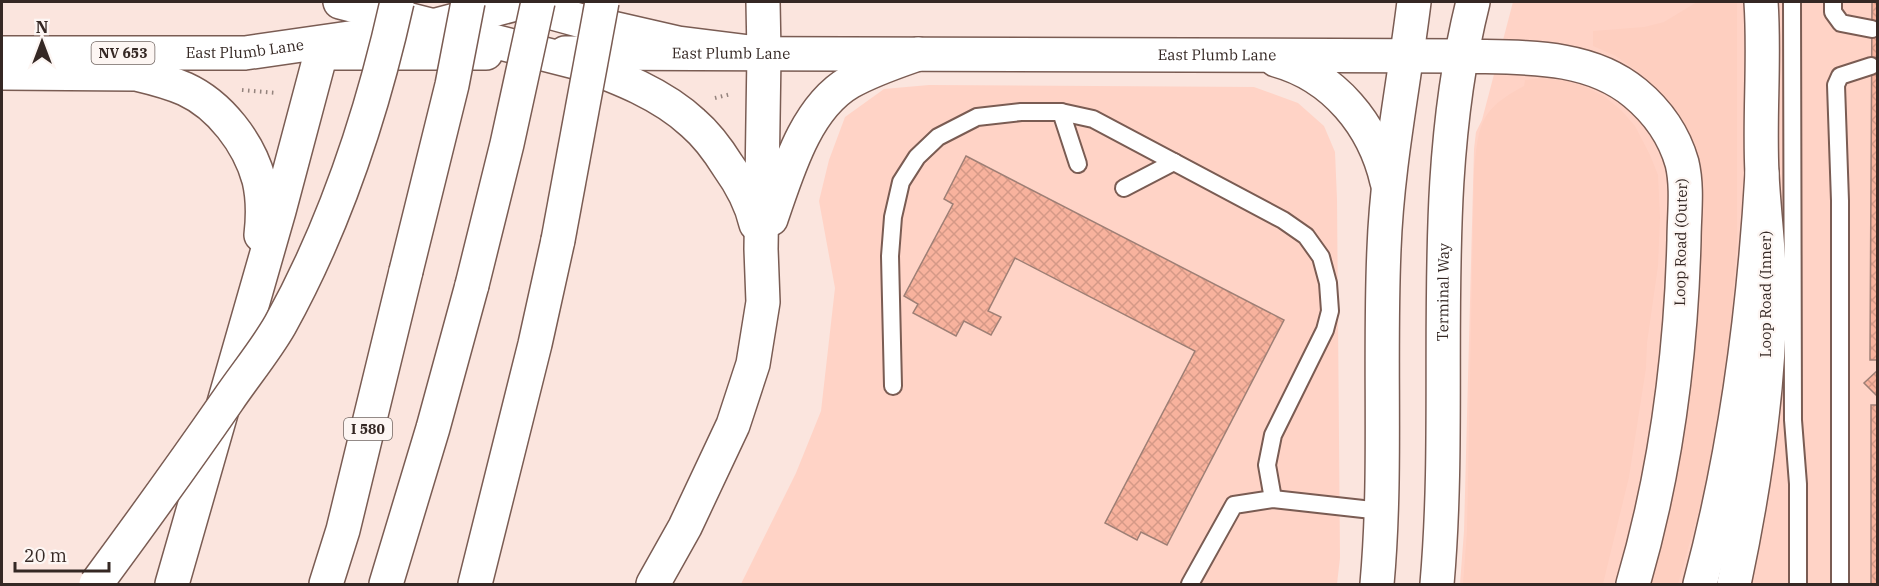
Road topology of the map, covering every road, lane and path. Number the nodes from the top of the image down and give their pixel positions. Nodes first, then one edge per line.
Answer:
1 (332, 2) edge
2 (340, 2) edge
3 (397, 2) edge
4 (468, 2) edge
5 (522, 2) edge
6 (602, 2) edge
7 (763, 2) edge
8 (1414, 2) edge
9 (1473, 2) edge
10 (1761, 2) edge
11 (1792, 2) edge
12 (1833, 2) edge
13 (434, 26) junction
14 (1872, 29) dead end
15 (322, 47) junction
16 (2, 53) edge
17 (537, 53) junction
18 (764, 54) junction
19 (918, 54) junction
20 (1260, 55) junction
21 (1408, 55) junction
22 (1461, 56) junction
23 (1871, 66) dead end
24 (2, 73) edge
25 (239, 90) dead end
26 (284, 93) dead end
27 (1061, 112) junction
28 (1174, 162) junction
29 (1078, 164) dead end
30 (1762, 173) junction
31 (1124, 188) dead end
32 (1389, 190) junction
33 (761, 249) junction
34 (256, 291) junction
35 (893, 386) dead end
36 (1273, 499) junction
37 (1381, 511) junction
38 (1191, 584) edge
39 (96, 585) edge
40 (172, 585) edge
41 (326, 585) edge
42 (386, 585) edge
43 (475, 585) edge
44 (653, 585) edge
45 (1377, 585) edge
46 (1437, 585) edge
47 (1633, 585) edge
48 (1700, 585) edge
49 (1734, 585) edge
50 (1798, 585) edge
51 (1840, 585) edge

1 - 15 main road
2 - 13 main road
3 - 39 main road, bridge
4 - 41 main road, I 580, bridge
5 - 13 main road
5 - 18 main road
5 - 42 main road, bridge
6 - 43 main road, bridge
7 - 18 main road
8 - 21 main road
9 - 22 main road, Terminal Way
10 - 30 main road, Loop Road (Inner)
11 - 50 lane
12 - 14 lane
13 - 15 main road
13 - 17 main road
15 - 16 main road, East Plumb Lane / NV 653
15 - 17 main road, East Plumb Lane / NV 653
15 - 34 main road
17 - 18 main road, East Plumb Lane / NV 653
17 - 33 main road
18 - 19 main road, East Plumb Lane / NV 653
18 - 33 main road
19 - 20 main road, East Plumb Lane / NV 653
19 - 33 main road
20 - 21 main road, East Plumb Lane / NV 653
20 - 32 main road
21 - 22 main road, East Plumb Lane / NV 653
21 - 32 main road
22 - 46 main road, Terminal Way
22 - 47 main road, Loop Road (Outer)
23 - 51 lane
24 - 34 main road
25 - 26 path
27 - 28 lane
27 - 29 lane
27 - 35 lane
28 - 31 lane
28 - 36 lane
30 - 48 main road
30 - 49 main road, Loop Road (Inner)
32 - 37 main road
33 - 44 main road
34 - 40 main road
36 - 37 lane
36 - 38 lane
37 - 45 main road

